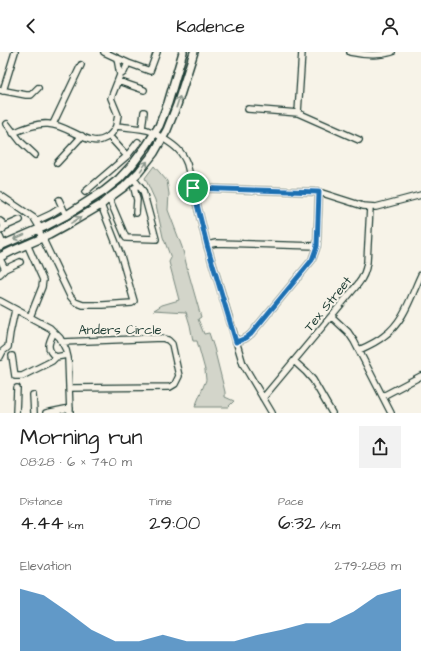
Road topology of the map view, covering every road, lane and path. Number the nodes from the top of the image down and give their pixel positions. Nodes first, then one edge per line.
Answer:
1 (15, 52) edge
2 (104, 52) edge
3 (157, 52) edge
4 (184, 52) edge
5 (194, 52) edge
6 (302, 52) edge
7 (350, 52) edge
8 (392, 52) edge
9 (117, 58) junction
10 (128, 63) junction
11 (81, 65) dead end
12 (119, 78) junction
13 (38, 88) dead end
14 (144, 90) dead end
15 (2, 91) edge
16 (248, 109) dead end
17 (144, 112) dead end
18 (298, 113) junction
19 (7, 124) dead end
20 (53, 124) junction
21 (116, 126) junction
22 (142, 129) junction
23 (13, 133) junction
24 (154, 133) junction
25 (82, 136) junction
26 (110, 136) junction
27 (162, 138) junction
28 (359, 140) dead end
29 (138, 142) dead end
30 (35, 155) dead end
31 (127, 156) junction
32 (57, 163) dead end
33 (126, 172) junction
34 (133, 178) junction
35 (140, 186) junction
36 (193, 188) junction
37 (85, 192) dead end
38 (319, 192) junction
39 (0, 195) edge
40 (421, 195) edge
41 (109, 198) junction
42 (59, 200) dead end
43 (101, 205) junction
44 (62, 207) junction
45 (370, 207) junction
46 (136, 213) dead end
47 (66, 215) junction
48 (20, 220) dead end
49 (0, 221) edge
50 (36, 221) junction
51 (2, 229) edge
52 (39, 229) junction
53 (0, 237) edge
54 (42, 238) junction
55 (27, 244) junction
56 (2, 245) edge
57 (207, 245) junction
58 (317, 246) junction
59 (0, 258) edge
60 (20, 262) dead end
61 (5, 268) junction
62 (0, 274) edge
63 (421, 275) edge
64 (0, 301) edge
65 (15, 310) junction
66 (30, 317) junction
67 (332, 317) junction
68 (54, 332) junction
69 (62, 342) junction
70 (236, 342) junction
71 (359, 350) junction
72 (67, 355) junction
73 (12, 356) dead end
74 (0, 357) edge
75 (56, 357) junction
76 (294, 361) junction
77 (421, 376) edge
78 (17, 388) dead end
79 (69, 388) junction
80 (33, 395) dead end
81 (383, 396) junction
82 (263, 398) junction
83 (70, 411) edge
84 (16, 413) edge
85 (34, 413) edge
86 (46, 413) edge
87 (272, 413) edge
88 (332, 413) edge
89 (391, 413) edge

1 - 15 street
2 - 9 street
3 - 10 street
4 - 24 main road
27 -> 5 main road
6 - 18 street
7 - 8 street
9 - 10 street
9 - 12 street
10 - 12 street
11 - 20 street
12 - 14 street
12 - 21 street
13 - 15 street
16 - 18 street
17 - 22 street
18 - 28 street
19 - 23 street
20 - 23 street
20 - 25 street
21 - 22 street
21 - 26 street
22 - 24 street
23 - 30 street
24 - 27 street
24 - 33 main road
25 - 26 street
25 - 32 street
26 - 31 street
34 -> 27 main road
27 - 36 street
29 - 31 street
31 - 37 street
33 - 34 main road
33 - 47 main road
34 - 35 street
34 - 41 main road
35 - 41 street
35 - 46 street
36 - 38 street
36 - 57 street
38 - 45 street
38 - 58 street
39 - 50 street
40 - 45 street
41 - 43 main road
42 - 44 street
54 -> 43 main road
43 - 54 street
44 - 47 street
44 - 50 street
45 - 67 street, Tex Street
47 - 52 main road
48 - 51 street
49 - 51 street
50 - 52 street
52 - 54 street
52 -> 56 main road
53 - 56 street
54 - 55 main road
55 - 59 main road
55 - 66 street
57 - 58 street
57 - 70 street
58 - 70 street
59 - 61 street
60 - 61 street
61 - 62 street
63 - 71 street
64 - 65 street
65 - 66 street
65 - 74 street
66 - 68 street
67 - 71 street
67 - 76 street, Tex Street
68 - 69 street
68 - 75 street
69 - 72 street
69 - 79 street, Anders Circle
70 - 82 street
71 - 81 street
72 - 75 street
72 - 79 street
73 - 75 street
76 - 82 street, Tex Street
76 - 88 street
77 - 81 street
78 - 84 street
79 - 83 street
80 - 85 street
81 - 89 street
82 - 87 street
83 - 86 street

